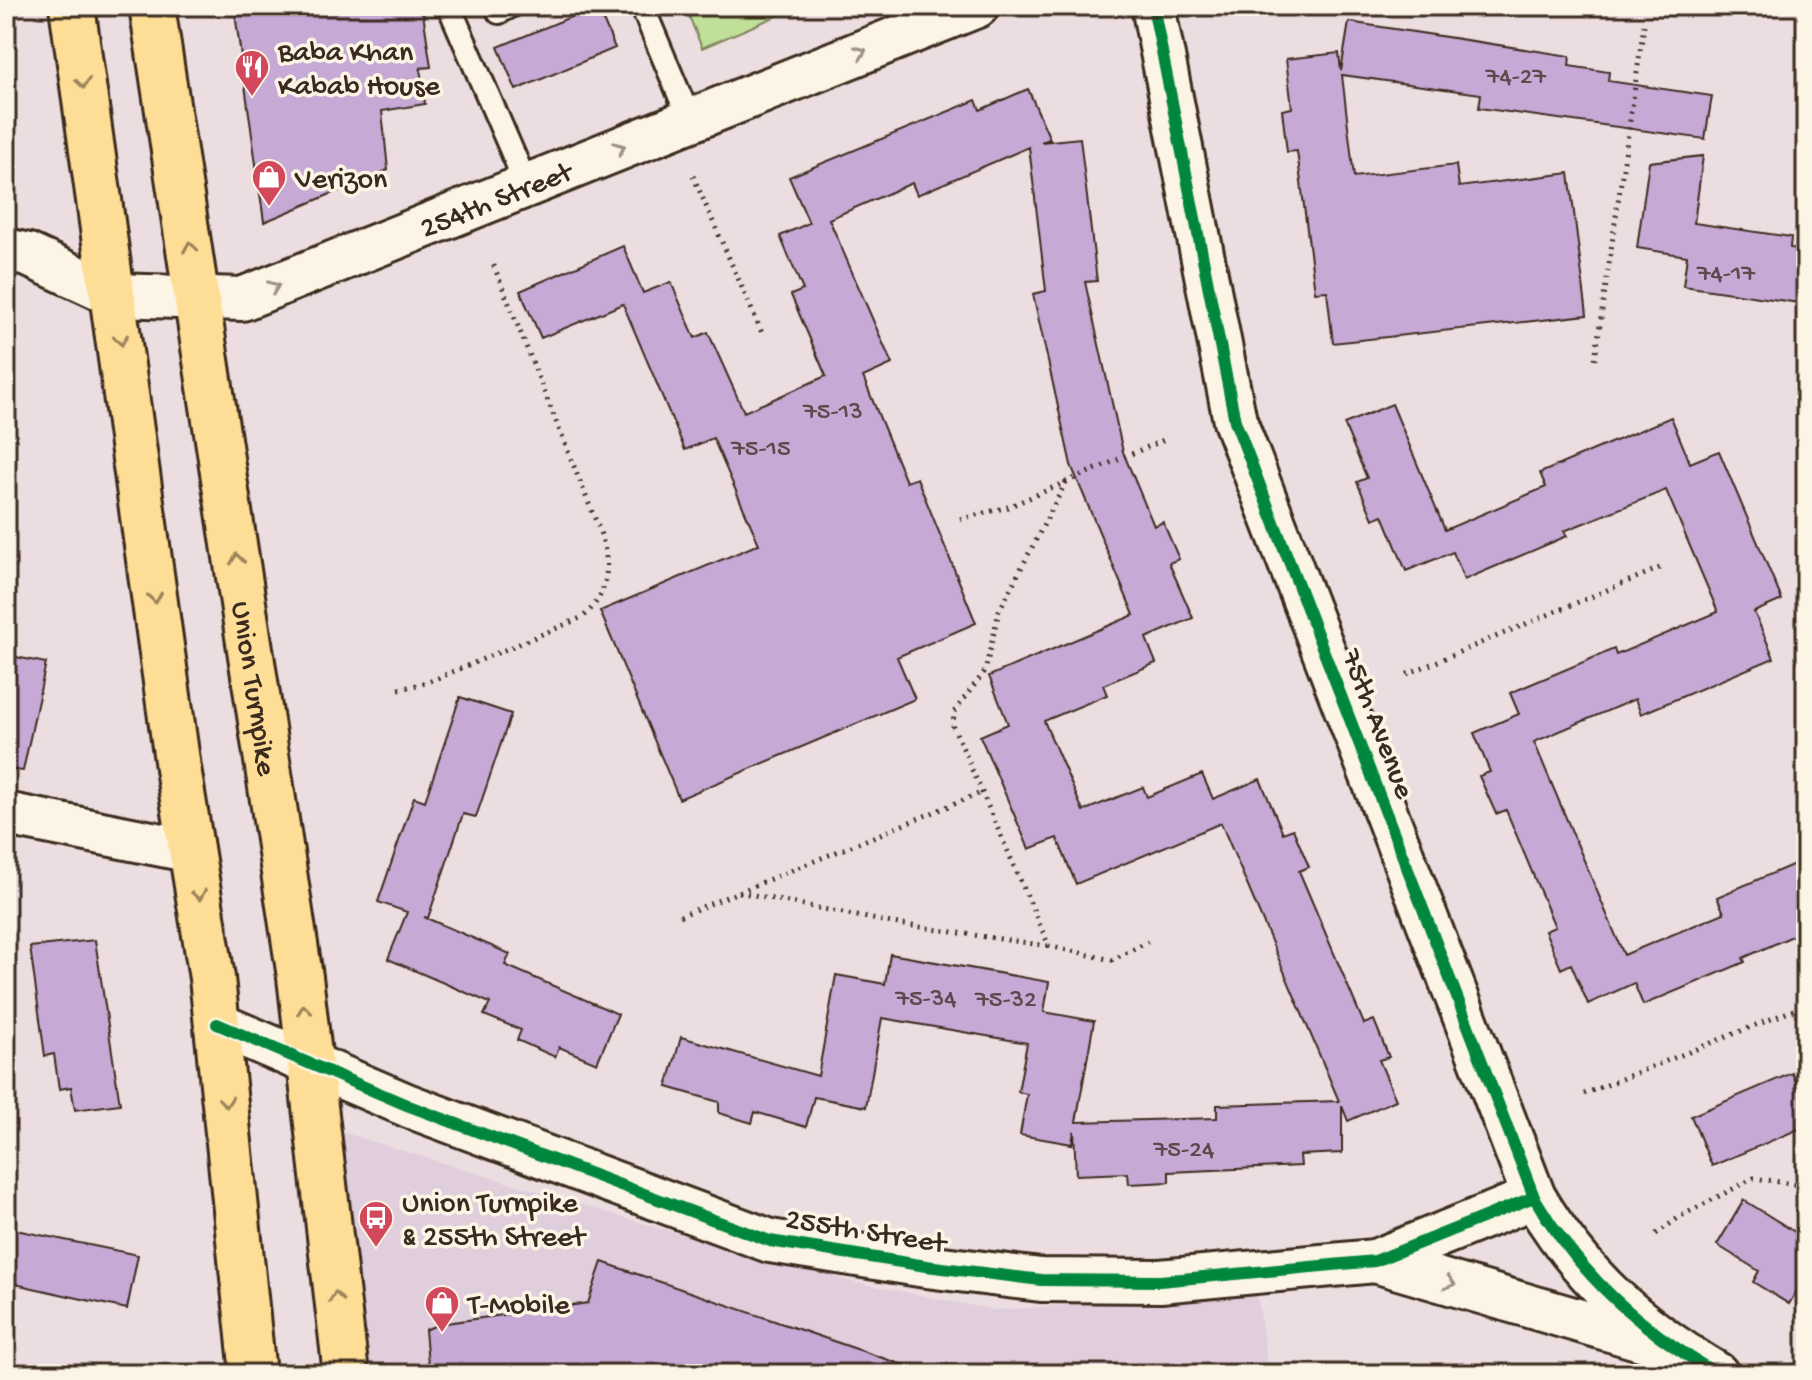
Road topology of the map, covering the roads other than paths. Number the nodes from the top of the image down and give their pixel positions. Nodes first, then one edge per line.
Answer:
1 (72, 6) edge
2 (152, 6) edge
3 (449, 6) edge
4 (642, 6) edge
5 (977, 6) edge
6 (1153, 6) edge
7 (690, 120) junction
8 (527, 186) junction
9 (6, 250) edge
10 (115, 295) junction
11 (199, 299) junction
12 (6, 814) edge
13 (192, 851) junction
14 (217, 1024) junction
15 (310, 1064) junction
16 (1534, 1197) junction
17 (1375, 1261) junction
18 (1675, 1349) junction
19 (253, 1374) edge
20 (346, 1374) edge
21 (1717, 1374) edge

1 -> 10 main road
11 -> 2 main road, Union Turnpike
3 - 8 lane
4 - 7 lane
7 -> 5 street, 254th Street
6 - 16 street, 75th Avenue
8 -> 7 street, 254th Street
11 -> 8 street, 254th Street
9 - 10 street, 254th Street
10 - 11 street, 254th Street
10 -> 13 main road
15 -> 11 main road, Union Turnpike
12 - 13 street
13 -> 14 main road
14 - 15 street, 255th Street
14 -> 19 main road
15 - 17 street, 255th Street
20 -> 15 main road, Union Turnpike
16 - 17 street, 255th Street
16 - 18 street, 75th Avenue
17 -> 18 street
18 - 21 street, 75th Avenue

